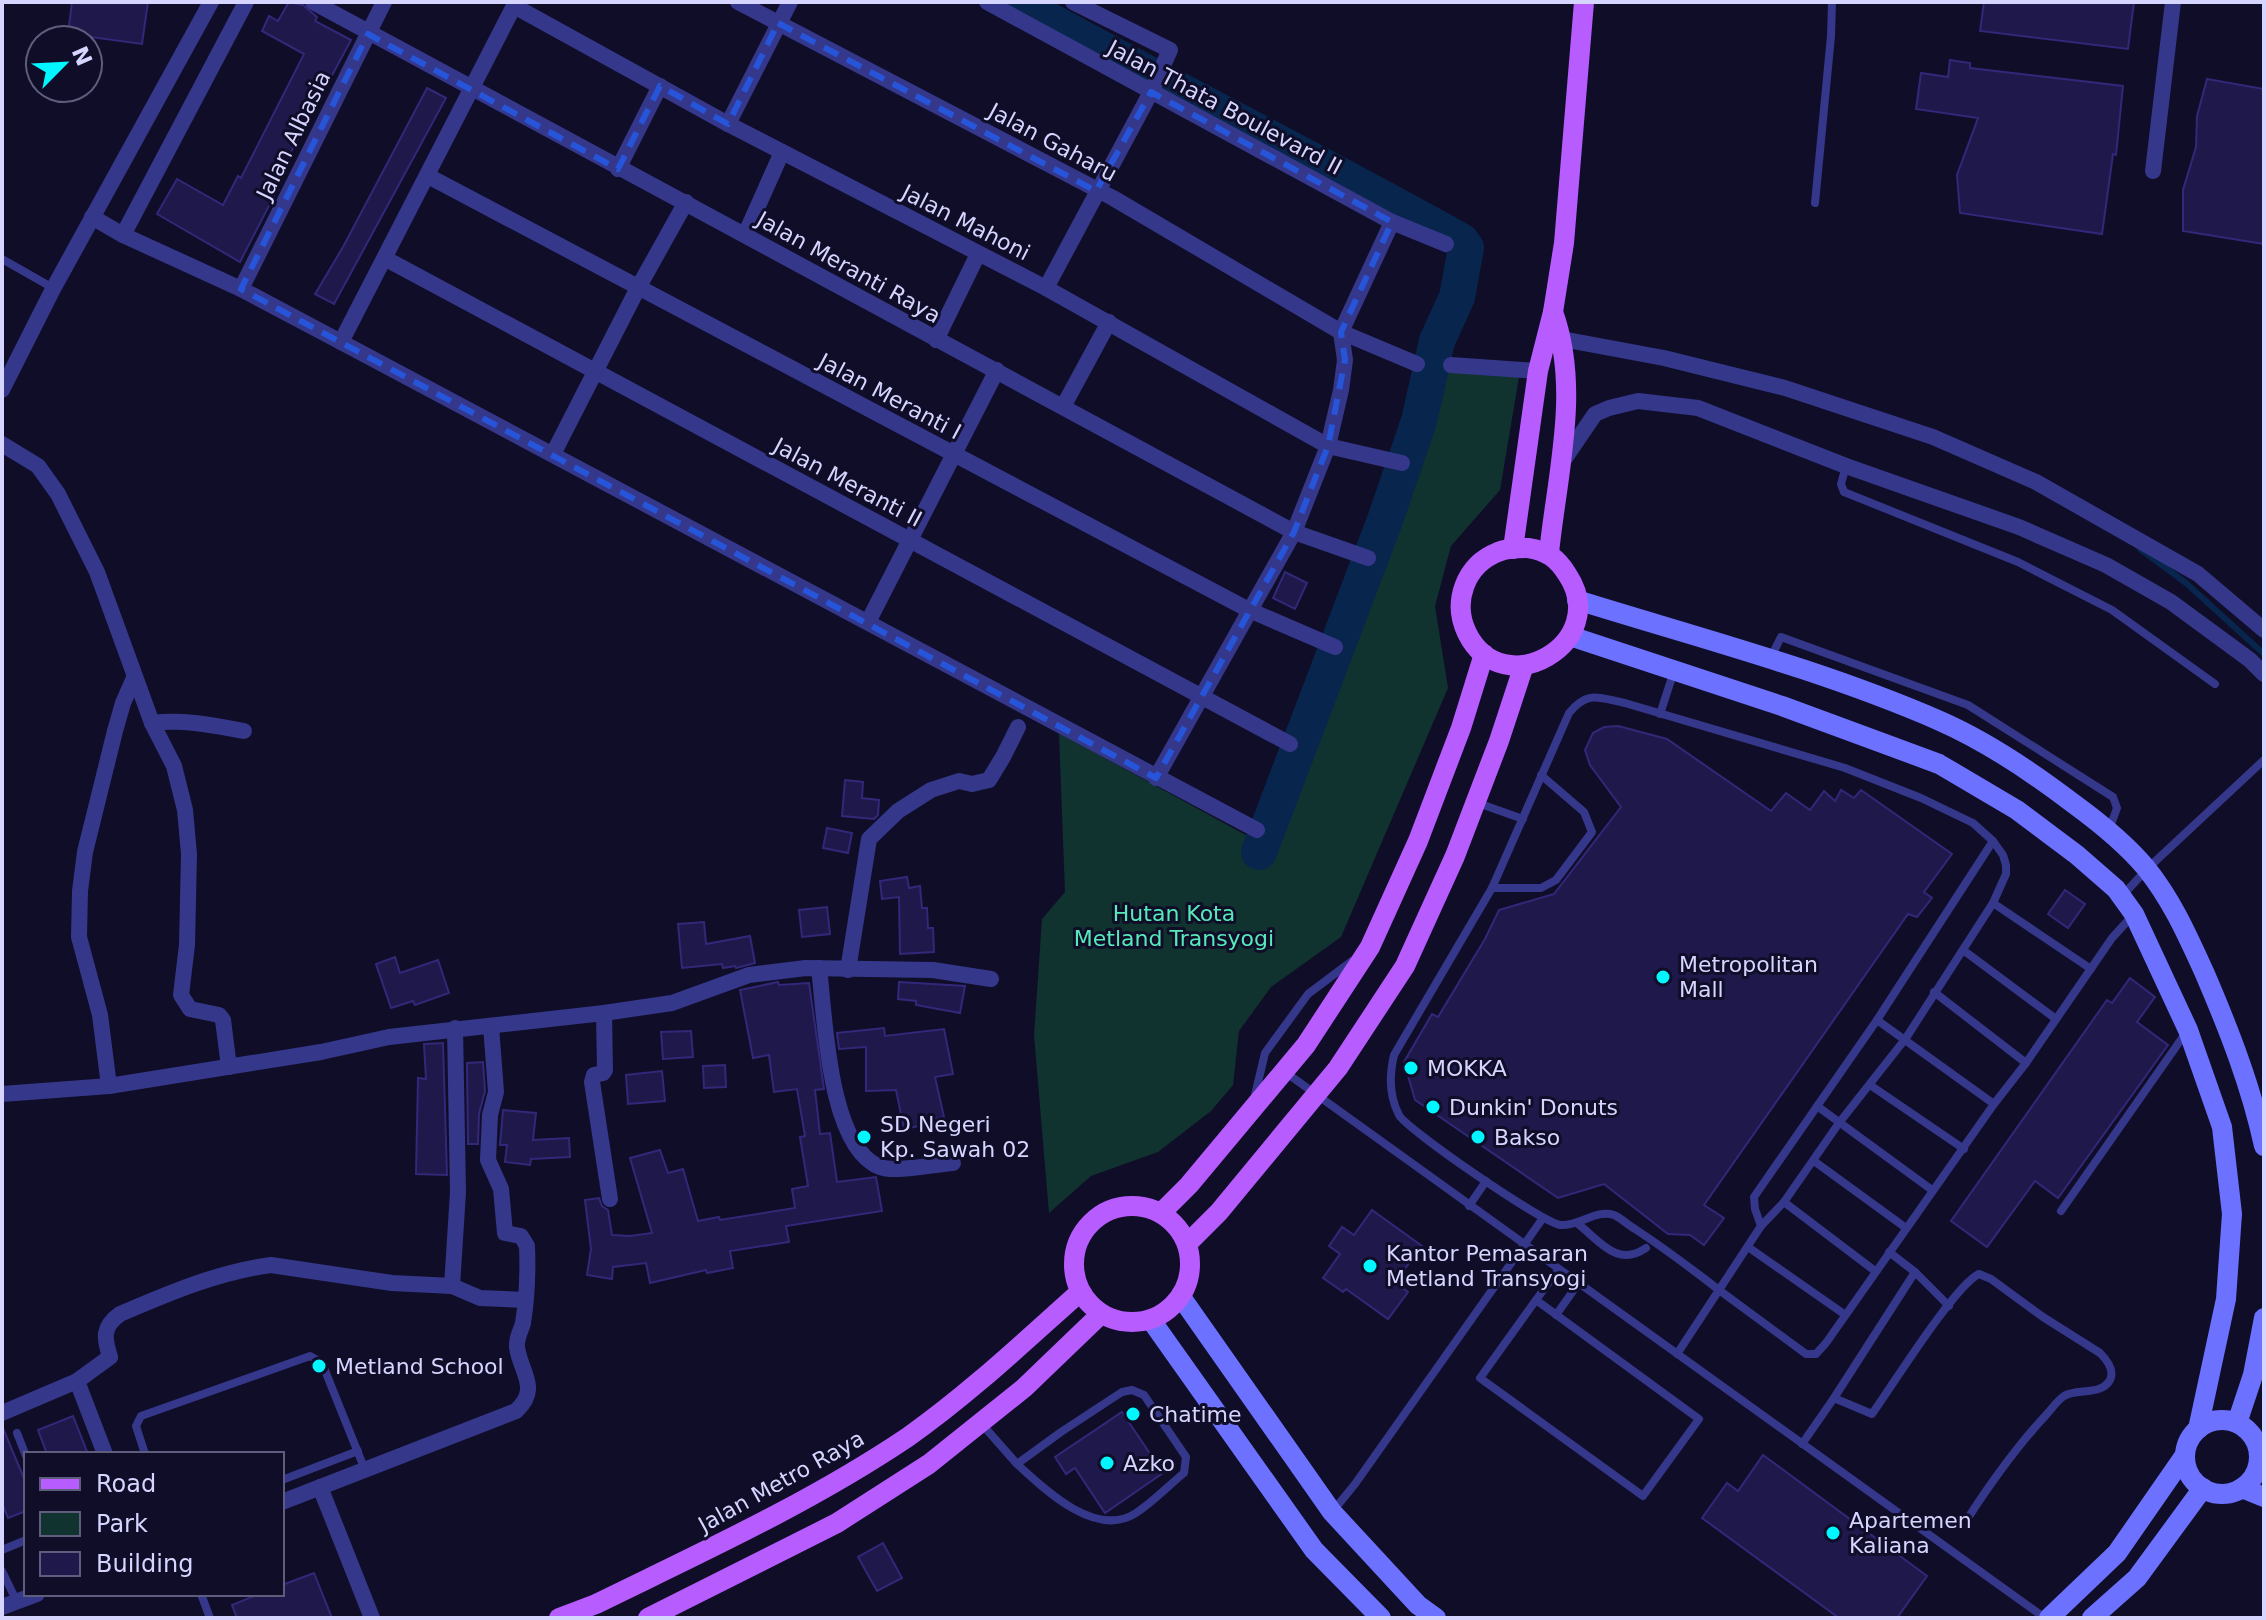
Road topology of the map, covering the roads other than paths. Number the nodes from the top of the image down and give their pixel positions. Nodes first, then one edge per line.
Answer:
1 (211, 2) edge
2 (246, 2) edge
3 (313, 2) edge
4 (384, 2) edge
5 (738, 2) edge
6 (790, 2) edge
7 (987, 2) edge
8 (1073, 2) edge
9 (1584, 2) edge
10 (1832, 2) edge
11 (2173, 2) edge
12 (515, 4) edge
13 (778, 23) junction
14 (368, 34) junction
15 (660, 86) junction
16 (1153, 87) junction
17 (472, 90) junction
18 (728, 124) junction
19 (782, 152) junction
20 (618, 169) junction
21 (2153, 171) dead end
22 (428, 176) junction
23 (1096, 191) junction
24 (686, 202) junction
25 (1815, 203) dead end
26 (92, 217) junction
27 (1392, 222) junction
28 (123, 235) junction
29 (745, 235) junction
30 (1446, 244) dead end
31 (978, 254) junction
32 (2, 259) edge
33 (386, 259) junction
34 (638, 288) junction
35 (1046, 288) junction
36 (53, 289) junction
37 (241, 289) junction
38 (1109, 322) junction
39 (1341, 332) junction
40 (1554, 337) junction
41 (936, 340) junction
42 (341, 342) junction
43 (1417, 364) dead end
44 (1451, 365) dead end
45 (997, 370) junction
46 (1538, 371) junction
47 (596, 372) junction
48 (2, 390) edge
49 (1064, 405) junction
50 (2, 444) edge
51 (1328, 446) junction
52 (553, 454) junction
53 (952, 454) junction
54 (1563, 461) junction
55 (1402, 463) dead end
56 (1846, 466) junction
57 (1294, 532) junction
58 (909, 540) junction
59 (1513, 549) junction
60 (1549, 553) junction
61 (1368, 558) dead end
62 (1577, 600) junction
63 (1249, 610) junction
64 (868, 622) junction
65 (2264, 630) edge
66 (1570, 636) junction
67 (1335, 647) dead end
68 (1484, 654) junction
69 (1770, 660) junction
70 (1524, 665) junction
71 (1674, 671) junction
72 (2264, 674) edge
73 (134, 678) junction
74 (2215, 684) dead end
75 (1202, 695) junction
76 (1660, 714) junction
77 (152, 723) junction
78 (1018, 727) dead end
79 (244, 731) dead end
80 (1290, 744) dead end
81 (2264, 760) edge
82 (1541, 775) junction
83 (1156, 778) junction
84 (1474, 802) junction
85 (1523, 819) junction
86 (1257, 830) dead end
87 (2109, 831) junction
88 (1993, 841) junction
89 (2147, 869) junction
90 (1492, 888) junction
91 (2121, 897) junction
92 (1993, 903) junction
93 (2134, 914) junction
94 (1370, 947) junction
95 (1963, 950) junction
96 (819, 968) junction
97 (2091, 969) junction
98 (848, 970) junction
99 (991, 979) dead end
100 (1934, 992) junction
101 (604, 1013) junction
102 (2056, 1019) junction
103 (1877, 1020) junction
104 (491, 1026) junction
105 (455, 1028) junction
106 (2188, 1030) junction
107 (1906, 1038) junction
108 (2026, 1063) junction
109 (229, 1067) junction
110 (1284, 1071) junction
111 (1870, 1085) junction
112 (109, 1086) junction
113 (2, 1094) edge
114 (1316, 1096) junction
115 (1994, 1104) junction
116 (1817, 1106) junction
117 (1251, 1111) junction
118 (1839, 1123) junction
119 (2264, 1146) edge
120 (1964, 1149) junction
121 (1814, 1161) junction
122 (953, 1163) dead end
123 (1486, 1181) junction
124 (1932, 1190) junction
125 (610, 1199) dead end
126 (1784, 1202) junction
127 (1469, 1206) junction
128 (2061, 1211) dead end
129 (1161, 1213) junction
130 (1543, 1218) junction
131 (1577, 1223) junction
132 (1761, 1226) junction
133 (1906, 1228) junction
134 (1187, 1244) junction
135 (1525, 1245) junction
136 (1748, 1247) junction
137 (1646, 1248) dead end
138 (1889, 1252) junction
139 (1558, 1270) junction
140 (1875, 1271) junction
141 (1915, 1272) junction
142 (1578, 1284) junction
143 (452, 1286) junction
144 (1719, 1290) junction
145 (1080, 1292) junction
146 (1181, 1297) junction
147 (525, 1300) junction
148 (1536, 1300) junction
149 (1949, 1306) junction
150 (1101, 1314) junction
151 (1844, 1314) junction
152 (1556, 1315) junction
153 (2264, 1318) edge
154 (1151, 1320) junction
155 (1677, 1354) junction
156 (77, 1381) junction
157 (1834, 1398) junction
158 (2, 1413) edge
159 (980, 1421) junction
160 (2237, 1423) junction
161 (2198, 1429) junction
162 (17, 1433) dead end
163 (1802, 1444) junction
164 (358, 1451) junction
165 (24, 1452) edge
166 (104, 1452) edge
167 (144, 1452) edge
168 (2262, 1454) edge
169 (2185, 1455) junction
170 (1017, 1464) junction
171 (365, 1471) junction
172 (284, 1479) edge
173 (320, 1487) junction
174 (2203, 1488) junction
175 (2242, 1488) junction
176 (2264, 1497) edge
177 (284, 1501) edge
178 (1332, 1512) junction
179 (1968, 1518) dead end
180 (24, 1541) edge
181 (2, 1550) edge
182 (2, 1571) edge
183 (31, 1596) edge
184 (202, 1596) edge
185 (9, 1604) edge
186 (210, 1618) edge
187 (372, 1618) edge
188 (559, 1618) edge
189 (648, 1618) edge
190 (1381, 1618) edge
191 (1436, 1618) edge
192 (2047, 1618) edge
193 (2092, 1618) edge

1 - 26 street
2 - 28 street
3 - 14 street, Jalan Meranti Raya
4 - 14 street, Jalan Albasia
5 - 13 street, Jalan Gaharu
6 - 13 street
7 - 16 street, Jalan Thata Boulevard II
8 - 16 street, Jalan Thata Boulevard II
9 - 40 main road
10 - 25 lane
11 - 21 street
12 - 15 street, Jalan Mahoni
12 - 17 street
13 - 18 street
13 - 23 street, Jalan Gaharu
14 - 17 street, Jalan Meranti Raya
14 - 37 street, Jalan Albasia
15 - 18 street, Jalan Mahoni
15 - 20 street
16 - 23 street
16 - 27 street, Jalan Thata Boulevard II
17 - 20 street, Jalan Meranti Raya
17 - 22 street
18 - 19 street, Jalan Mahoni
19 - 29 street
19 - 31 street, Jalan Mahoni
20 - 24 street, Jalan Meranti Raya
22 - 33 street
22 - 34 street, Jalan Meranti I
23 - 35 street
23 - 39 street, Jalan Gaharu
24 - 29 street, Jalan Meranti Raya
24 - 34 street
26 - 28 street
26 - 36 street
27 - 30 street, Jalan Thata Boulevard II
27 - 39 street
28 - 37 street
29 - 41 street, Jalan Meranti Raya
31 - 35 street, Jalan Mahoni
31 - 41 street
32 - 36 lane
33 - 42 street
33 - 47 street, Jalan Meranti II
34 - 47 street
34 - 53 street, Jalan Meranti I
35 - 38 street, Jalan Mahoni
36 - 48 street
37 - 42 street
38 - 49 street
38 - 51 street, Jalan Mahoni
39 - 43 street, Jalan Gaharu
39 - 51 street
40 - 46 main road
40 - 54 main road
40 - 65 street
41 - 45 street, Jalan Meranti Raya
42 - 52 street
44 - 46 street
45 - 49 street, Jalan Meranti Raya
45 - 53 street
46 - 59 main road
47 - 52 street
47 - 58 street, Jalan Meranti II
49 - 57 street, Jalan Meranti Raya
50 - 73 street
51 - 55 street, Jalan Mahoni
51 - 57 street
52 - 64 street
53 - 58 street
53 - 63 street, Jalan Meranti I
54 - 56 street
54 - 60 main road
56 - 72 street
56 - 74 lane
57 - 61 street, Jalan Meranti Raya
57 - 63 street
58 - 64 street
58 - 75 street, Jalan Meranti II
59 - 60 main road
59 - 68 main road
60 - 62 main road
62 - 66 main road
62 - 69 street
63 - 67 street, Jalan Meranti I
63 - 75 street
64 - 83 street
66 - 70 main road
66 - 71 street
68 - 70 main road
68 - 94 main road
69 - 87 street
69 - 87 lane
70 - 84 main road
71 - 76 lane
71 - 91 street
73 - 77 street
73 - 112 street
75 - 80 street, Jalan Meranti II
75 - 83 street
76 - 82 lane
76 - 88 lane
77 - 79 street
77 - 109 street
78 - 98 street
81 - 89 lane
82 - 85 lane
82 - 90 lane
83 - 86 street
84 - 85 lane
84 - 114 main road
85 - 90 lane
87 - 89 street
88 - 92 lane
88 - 103 lane
89 - 91 lane
89 - 119 street
90 - 123 lane
91 - 93 street
92 - 95 lane
92 - 97 lane
93 - 97 lane
93 - 106 street
94 - 110 main road
94 - 117 lane
95 - 100 lane
95 - 102 lane
96 - 98 street
96 - 101 street
96 - 122 street
97 - 102 lane
98 - 99 street
100 - 107 lane
100 - 108 lane
101 - 104 street
101 - 125 street
102 - 108 lane
103 - 107 lane
103 - 116 lane
104 - 105 street
104 - 147 street
105 - 109 street
105 - 143 street
106 - 128 lane
106 - 161 street
107 - 111 lane
107 - 115 lane
108 - 115 lane
109 - 112 street
110 - 114 lane
110 - 117 main road
111 - 118 lane
111 - 120 lane
112 - 113 street
114 - 127 lane
114 - 134 main road
115 - 120 lane
116 - 118 lane
116 - 132 lane
117 - 129 main road
118 - 121 lane
118 - 124 lane
120 - 124 lane
121 - 126 lane
121 - 133 lane
123 - 127 lane
123 - 130 lane
124 - 133 lane
126 - 132 lane
126 - 140 lane
127 - 135 lane
129 - 134 main road
129 - 145 main road
130 - 131 lane
130 - 135 lane
131 - 137 lane
131 - 144 lane
132 - 136 lane
133 - 138 lane
134 - 146 main road
135 - 139 lane
135 - 178 lane
136 - 144 lane
136 - 151 lane
138 - 140 lane
138 - 141 lane
139 - 142 lane
139 - 148 lane
140 - 151 lane
141 - 149 lane
141 - 157 lane
142 - 152 lane
142 - 155 lane
143 - 147 street
143 - 156 street
144 - 151 lane
144 - 155 lane
145 - 150 main road
145 - 188 main road, Jalan Metro Raya
146 - 154 main road
146 - 178 street
147 - 171 street
148 - 152 lane
148 - 152 lane
149 - 157 lane
149 - 179 lane
150 - 154 main road
150 - 159 main road
153 - 160 street
154 - 190 street
155 - 163 lane
156 - 158 street
156 - 166 street
157 - 163 lane
159 - 170 lane
159 - 189 main road
160 - 161 street
160 - 168 street
161 - 169 street
162 - 165 lane
163 - 192 lane
164 - 167 lane
164 - 171 lane
164 - 172 lane
168 - 175 street
169 - 174 street
169 - 192 street
170 - 170 lane
171 - 173 street
173 - 177 street
173 - 187 street
174 - 175 street
174 - 193 street
175 - 176 street
178 - 191 street
180 - 181 lane
182 - 185 lane
183 - 185 street
184 - 186 lane

